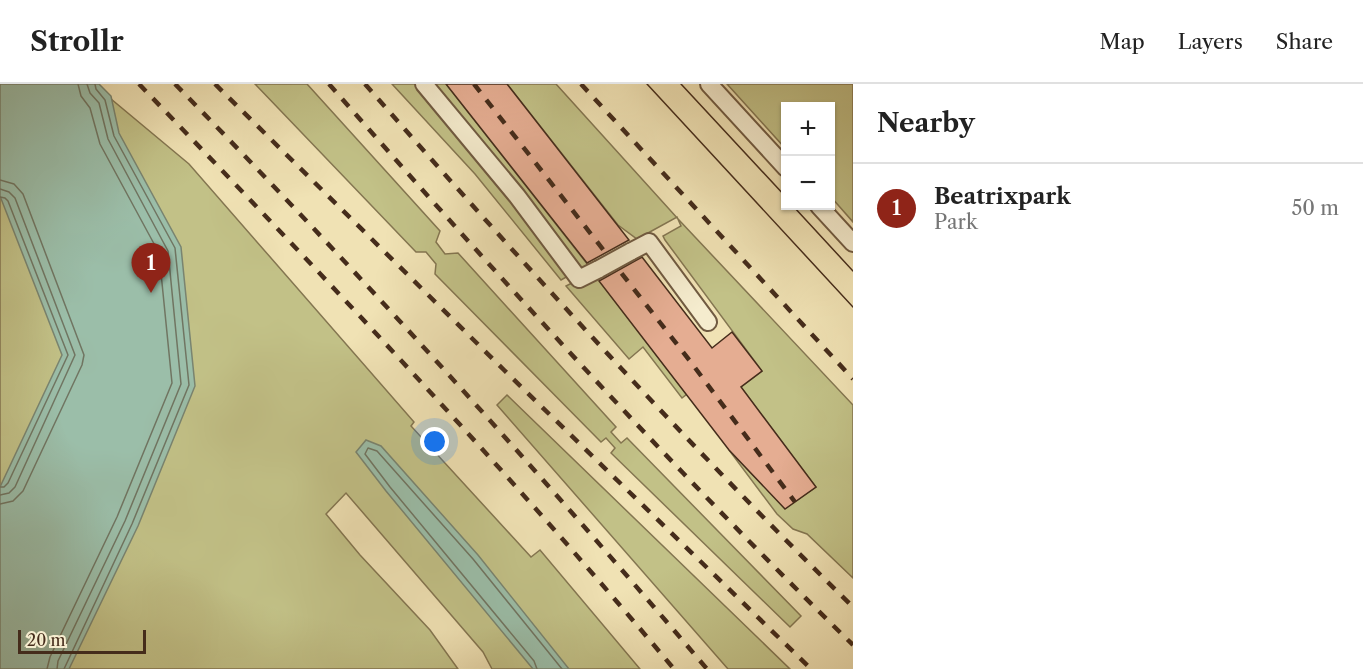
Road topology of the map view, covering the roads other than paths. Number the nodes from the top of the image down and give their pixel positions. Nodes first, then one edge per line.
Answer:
1 (424, 84) edge
2 (709, 84) edge
3 (781, 163) edge
4 (823, 210) edge
5 (853, 243) edge
6 (708, 322) dead end

1 - 6 lane, bridge
2 - 3 lane
4 - 5 lane

